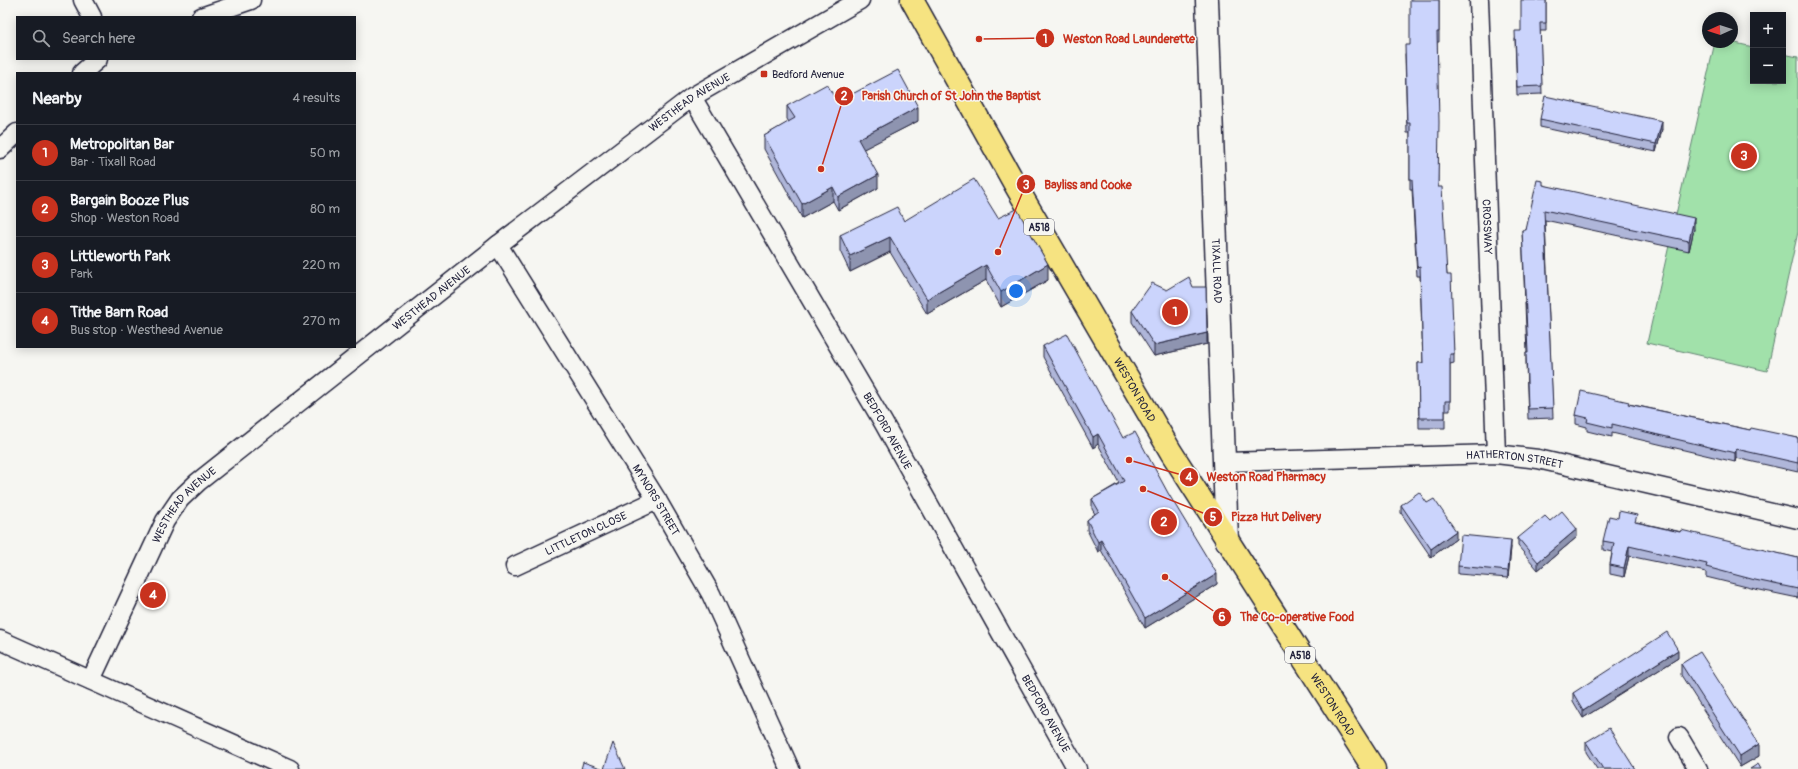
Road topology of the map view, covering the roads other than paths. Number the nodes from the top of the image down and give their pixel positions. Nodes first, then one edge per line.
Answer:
1 (83, 0) edge
2 (251, 0) edge
3 (860, 0) edge
4 (912, 0) edge
5 (1208, 0) edge
6 (1479, 0) edge
7 (91, 16) edge
8 (204, 16) edge
9 (97, 60) edge
10 (83, 72) edge
11 (692, 97) junction
12 (16, 134) edge
13 (0, 149) edge
14 (498, 245) junction
15 (1496, 454) junction
16 (1225, 462) junction
17 (657, 500) junction
18 (1798, 519) edge
19 (1227, 541) junction
20 (515, 566) dead end
21 (0, 640) edge
22 (91, 680) junction
23 (1679, 737) dead end
24 (290, 769) edge
25 (790, 769) edge
26 (1077, 769) edge
27 (1374, 769) edge
28 (1698, 769) edge

1 - 7 street
2 - 8 street
3 - 11 street, WESTHEAD AVENUE
4 - 19 highway, WESTON ROAD / A518
5 - 16 street, TIXALL ROAD
6 - 15 street, CROSSWAY
9 - 10 street
11 - 14 street, WESTHEAD AVENUE
11 - 26 street, BEDFORD AVENUE
12 - 13 street
14 - 17 street, MYNORS STREET
14 - 22 street, WESTHEAD AVENUE
15 - 16 street, HATHERTON STREET
15 - 18 street, HATHERTON STREET
16 - 19 street, TIXALL ROAD
17 - 20 street, LITTLETON CLOSE
17 - 25 street, MYNORS STREET
19 - 27 highway, WESTON ROAD / A518
21 - 22 street
22 - 24 street
23 - 28 street

